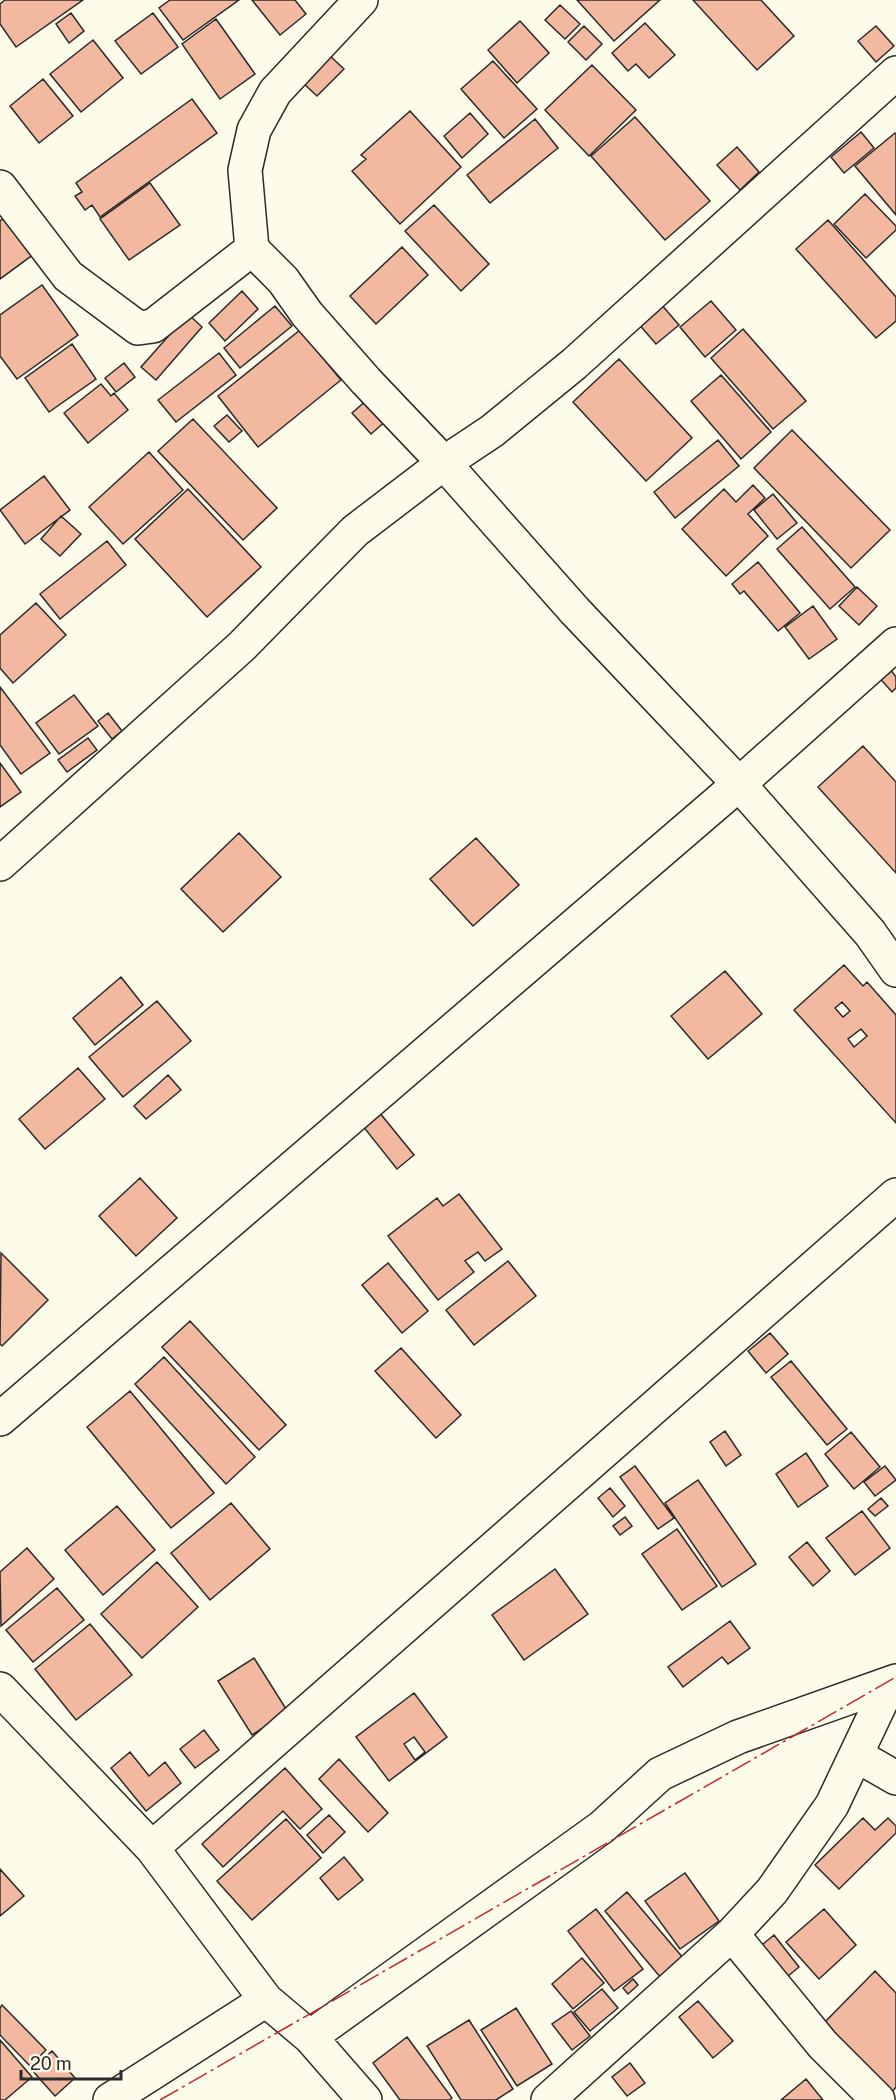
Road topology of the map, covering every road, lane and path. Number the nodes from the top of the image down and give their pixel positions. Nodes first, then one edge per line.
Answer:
1 (361, 0) edge
2 (896, 73) edge
3 (0, 187) edge
4 (252, 249) junction
5 (444, 463) junction
6 (896, 644) edge
7 (739, 784) junction
8 (0, 864) edge
9 (896, 970) edge
10 (896, 1195) edge
11 (0, 1419) edge
12 (892, 1683) edge
13 (0, 1689) edge
14 (856, 1755) junction
15 (896, 1778) edge
16 (152, 1848) junction
17 (732, 1934) junction
18 (266, 2000) junction
19 (310, 2037) junction
20 (110, 2100) edge
21 (365, 2100) edge
22 (548, 2100) edge
23 (878, 2100) edge

1 - 4 street
2 - 5 street
3 - 4 street
4 - 5 street
5 - 7 street
5 - 8 street
6 - 7 street
7 - 9 street
7 - 11 street
10 - 16 street
12 - 14 street
12 - 19 street
13 - 16 street
14 - 15 street
14 - 17 street
16 - 18 street
17 - 22 street
17 - 23 street
18 - 19 street
18 - 20 street
19 - 21 street

